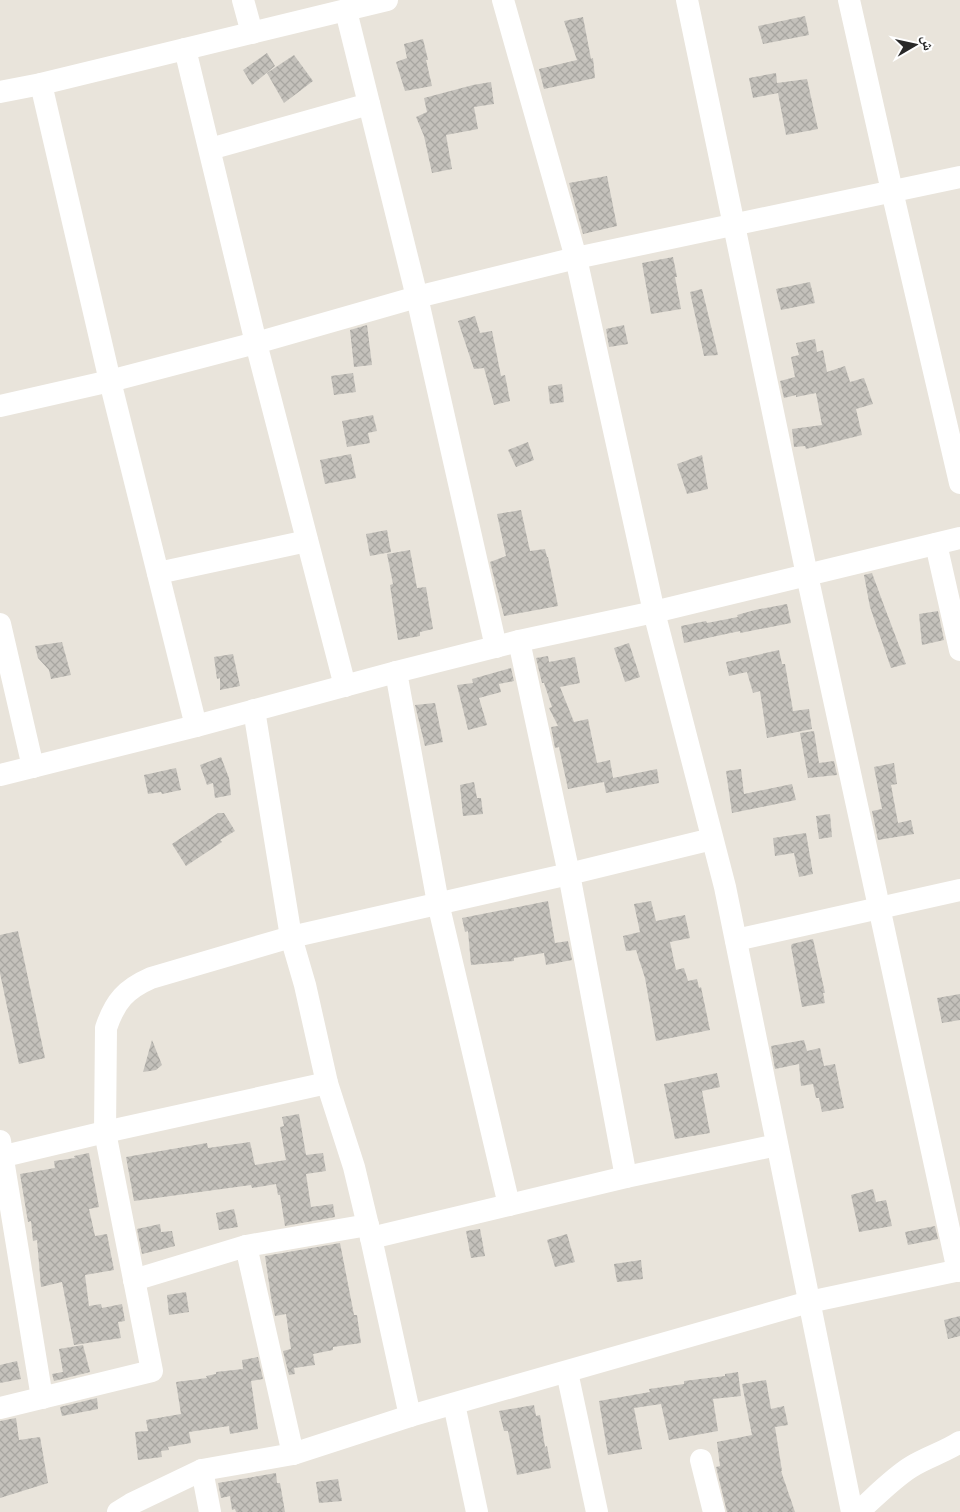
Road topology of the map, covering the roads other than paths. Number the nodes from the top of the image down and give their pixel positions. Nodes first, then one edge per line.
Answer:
1 (243, 0) edge
2 (388, 0) edge
3 (503, 0) edge
4 (687, 0) edge
5 (849, 0) edge
6 (346, 11) junction
7 (252, 33) junction
8 (185, 49) junction
9 (41, 84) junction
10 (2, 85) edge
11 (369, 104) junction
12 (210, 149) junction
13 (960, 177) edge
14 (892, 192) junction
15 (734, 225) junction
16 (576, 258) junction
17 (417, 297) junction
18 (256, 343) junction
19 (110, 381) junction
20 (0, 406) edge
21 (960, 483) edge
22 (960, 538) edge
23 (307, 541) junction
24 (936, 544) junction
25 (158, 573) junction
26 (808, 575) junction
27 (654, 612) junction
28 (0, 624) edge
29 (519, 641) junction
30 (496, 647) junction
31 (960, 650) edge
32 (396, 672) junction
33 (345, 686) junction
34 (254, 710) junction
35 (196, 726) junction
36 (33, 768) junction
37 (0, 775) edge
38 (712, 839) junction
39 (568, 874) junction
40 (960, 890) edge
41 (438, 903) junction
42 (880, 908) junction
43 (291, 937) junction
44 (736, 940) junction
45 (326, 1083) junction
46 (105, 1132) junction
47 (777, 1145) junction
48 (1, 1152) edge
49 (626, 1177) junction
50 (509, 1205) junction
51 (369, 1231) junction
52 (246, 1246) junction
53 (959, 1270) edge
54 (134, 1280) junction
55 (809, 1302) junction
56 (567, 1372) junction
57 (42, 1398) junction
58 (454, 1404) junction
59 (0, 1408) edge
60 (410, 1416) junction
61 (960, 1442) edge
62 (293, 1454) junction
63 (702, 1460) dead end
64 (202, 1470) junction
65 (118, 1512) edge
66 (210, 1512) edge
67 (477, 1512) edge
68 (597, 1512) edge
69 (714, 1512) edge
70 (852, 1512) edge
71 (858, 1512) edge

1 - 7 street
2 - 6 street
3 - 16 street
4 - 15 street
5 - 14 street
6 - 7 street
6 - 11 street
7 - 8 street
8 - 9 street
8 - 12 street
9 - 10 street
9 - 19 street
11 - 12 street
11 - 17 street
12 - 18 street
13 - 14 street
14 - 15 street
14 - 21 street
15 - 16 street
15 - 26 street
16 - 17 street
16 - 27 street
17 - 18 street
17 - 30 street
18 - 19 street
18 - 23 street
19 - 20 street
19 - 25 street
22 - 24 street
23 - 25 street
23 - 33 street
24 - 26 street
24 - 31 street
25 - 35 street
26 - 27 street
26 - 42 street
27 - 29 street
27 - 38 street
28 - 36 street
29 - 30 street
29 - 39 street
30 - 32 street
32 - 33 street
32 - 41 street
33 - 34 street
34 - 35 street
34 - 43 street
35 - 36 street
36 - 37 street
38 - 39 street
38 - 44 street
39 - 41 street
39 - 49 street
40 - 42 street
41 - 43 street
41 - 50 street
42 - 44 street
42 - 53 street
43 - 45 street
43 - 46 street
44 - 47 street
45 - 46 street
45 - 51 street
46 - 48 street
46 - 54 street
47 - 49 street
47 - 55 street
48 - 57 street
49 - 50 street
50 - 51 street
51 - 52 street
51 - 60 street
52 - 54 street
52 - 62 street
53 - 55 street
54 - 57 street
55 - 56 street
55 - 70 street
56 - 58 street
56 - 68 street
57 - 59 street
58 - 60 street
58 - 67 street
60 - 62 street
61 - 71 street
62 - 64 street
63 - 69 street
64 - 65 street
64 - 66 street

